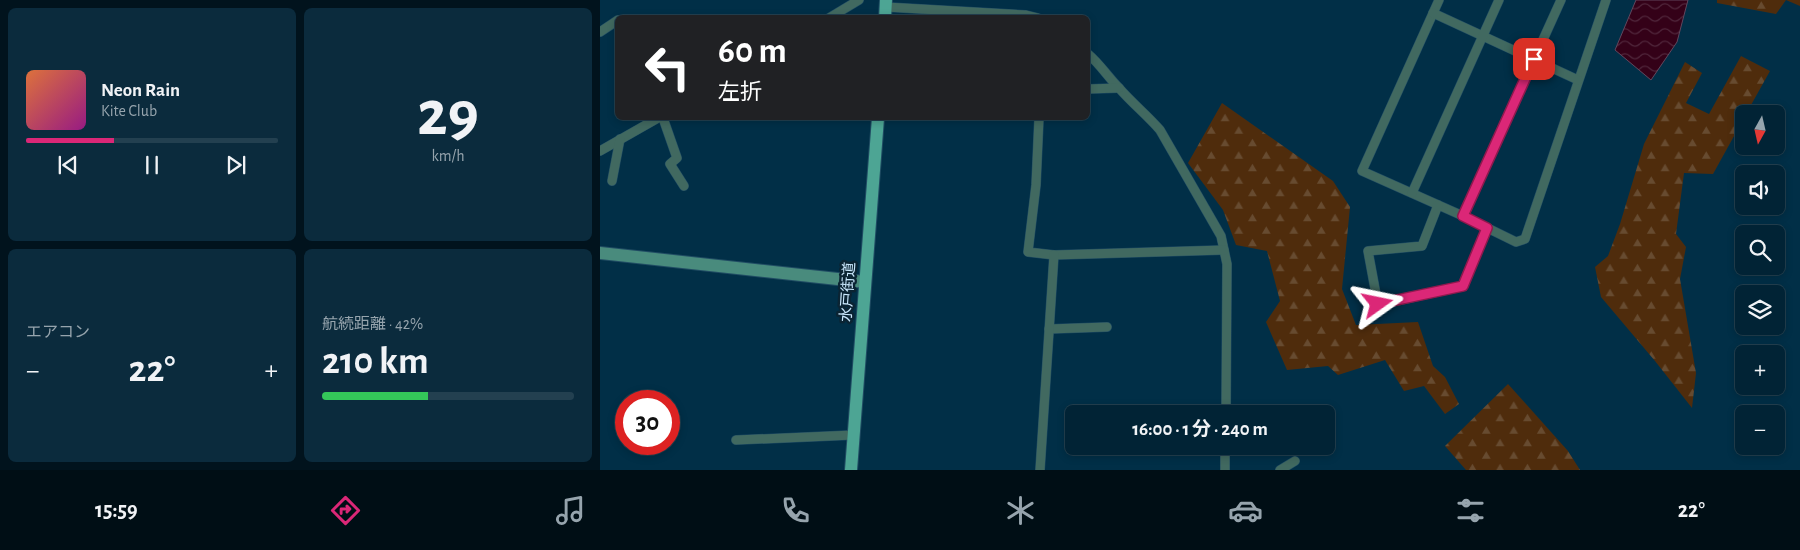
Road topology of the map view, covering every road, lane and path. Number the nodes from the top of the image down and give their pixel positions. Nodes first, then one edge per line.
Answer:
1 (859, 0) edge
2 (1439, 0) edge
3 (1499, 0) edge
4 (1561, 0) edge
5 (1606, 0) edge
6 (886, 8) edge
7 (1433, 13) junction
8 (834, 15) edge
9 (1026, 15) edge
10 (615, 22) edge
11 (600, 32) edge
12 (1483, 36) junction
13 (1090, 56) edge
14 (1534, 59) junction
15 (1578, 80) junction
16 (1119, 88) junction
17 (1090, 89) edge
18 (655, 120) edge
19 (664, 120) edge
20 (878, 120) edge
21 (1039, 120) edge
22 (620, 140) junction
23 (600, 151) edge
24 (612, 181) dead end
25 (684, 186) dead end
26 (1412, 193) junction
27 (1438, 205) junction
28 (1463, 216) junction
29 (1487, 228) junction
30 (1224, 250) junction
31 (600, 253) edge
32 (1054, 255) junction
33 (865, 282) junction
34 (1107, 326) dead end
35 (1049, 329) junction
36 (1226, 405) edge
37 (853, 435) junction
38 (736, 440) dead end
39 (1225, 455) edge
40 (1295, 461) dead end
41 (850, 470) edge
42 (1040, 470) edge
43 (1225, 470) edge
44 (1280, 470) edge

1 - 8 street
2 - 7 street
3 - 12 street
4 - 14 street
5 - 15 street
6 - 9 street
7 - 12 street
7 - 26 street
10 - 11 street
12 - 14 street
12 - 26 street
13 - 16 street
14 - 15 street
14 - 28 street
15 - 29 street
16 - 17 street
16 - 30 street
18 - 22 street
19 - 25 street
20 - 33 main road, 水戸街道
21 - 32 street
22 - 23 street
22 - 24 street
26 - 27 street
27 - 28 street
27 - 29 street
28 - 29 street
30 - 32 street
30 - 36 street
31 - 33 street
32 - 35 street
33 - 37 main road, 水戸街道
34 - 35 street
35 - 42 street
37 - 38 street
37 - 41 main road, 水戸街道
39 - 43 street
40 - 44 street

